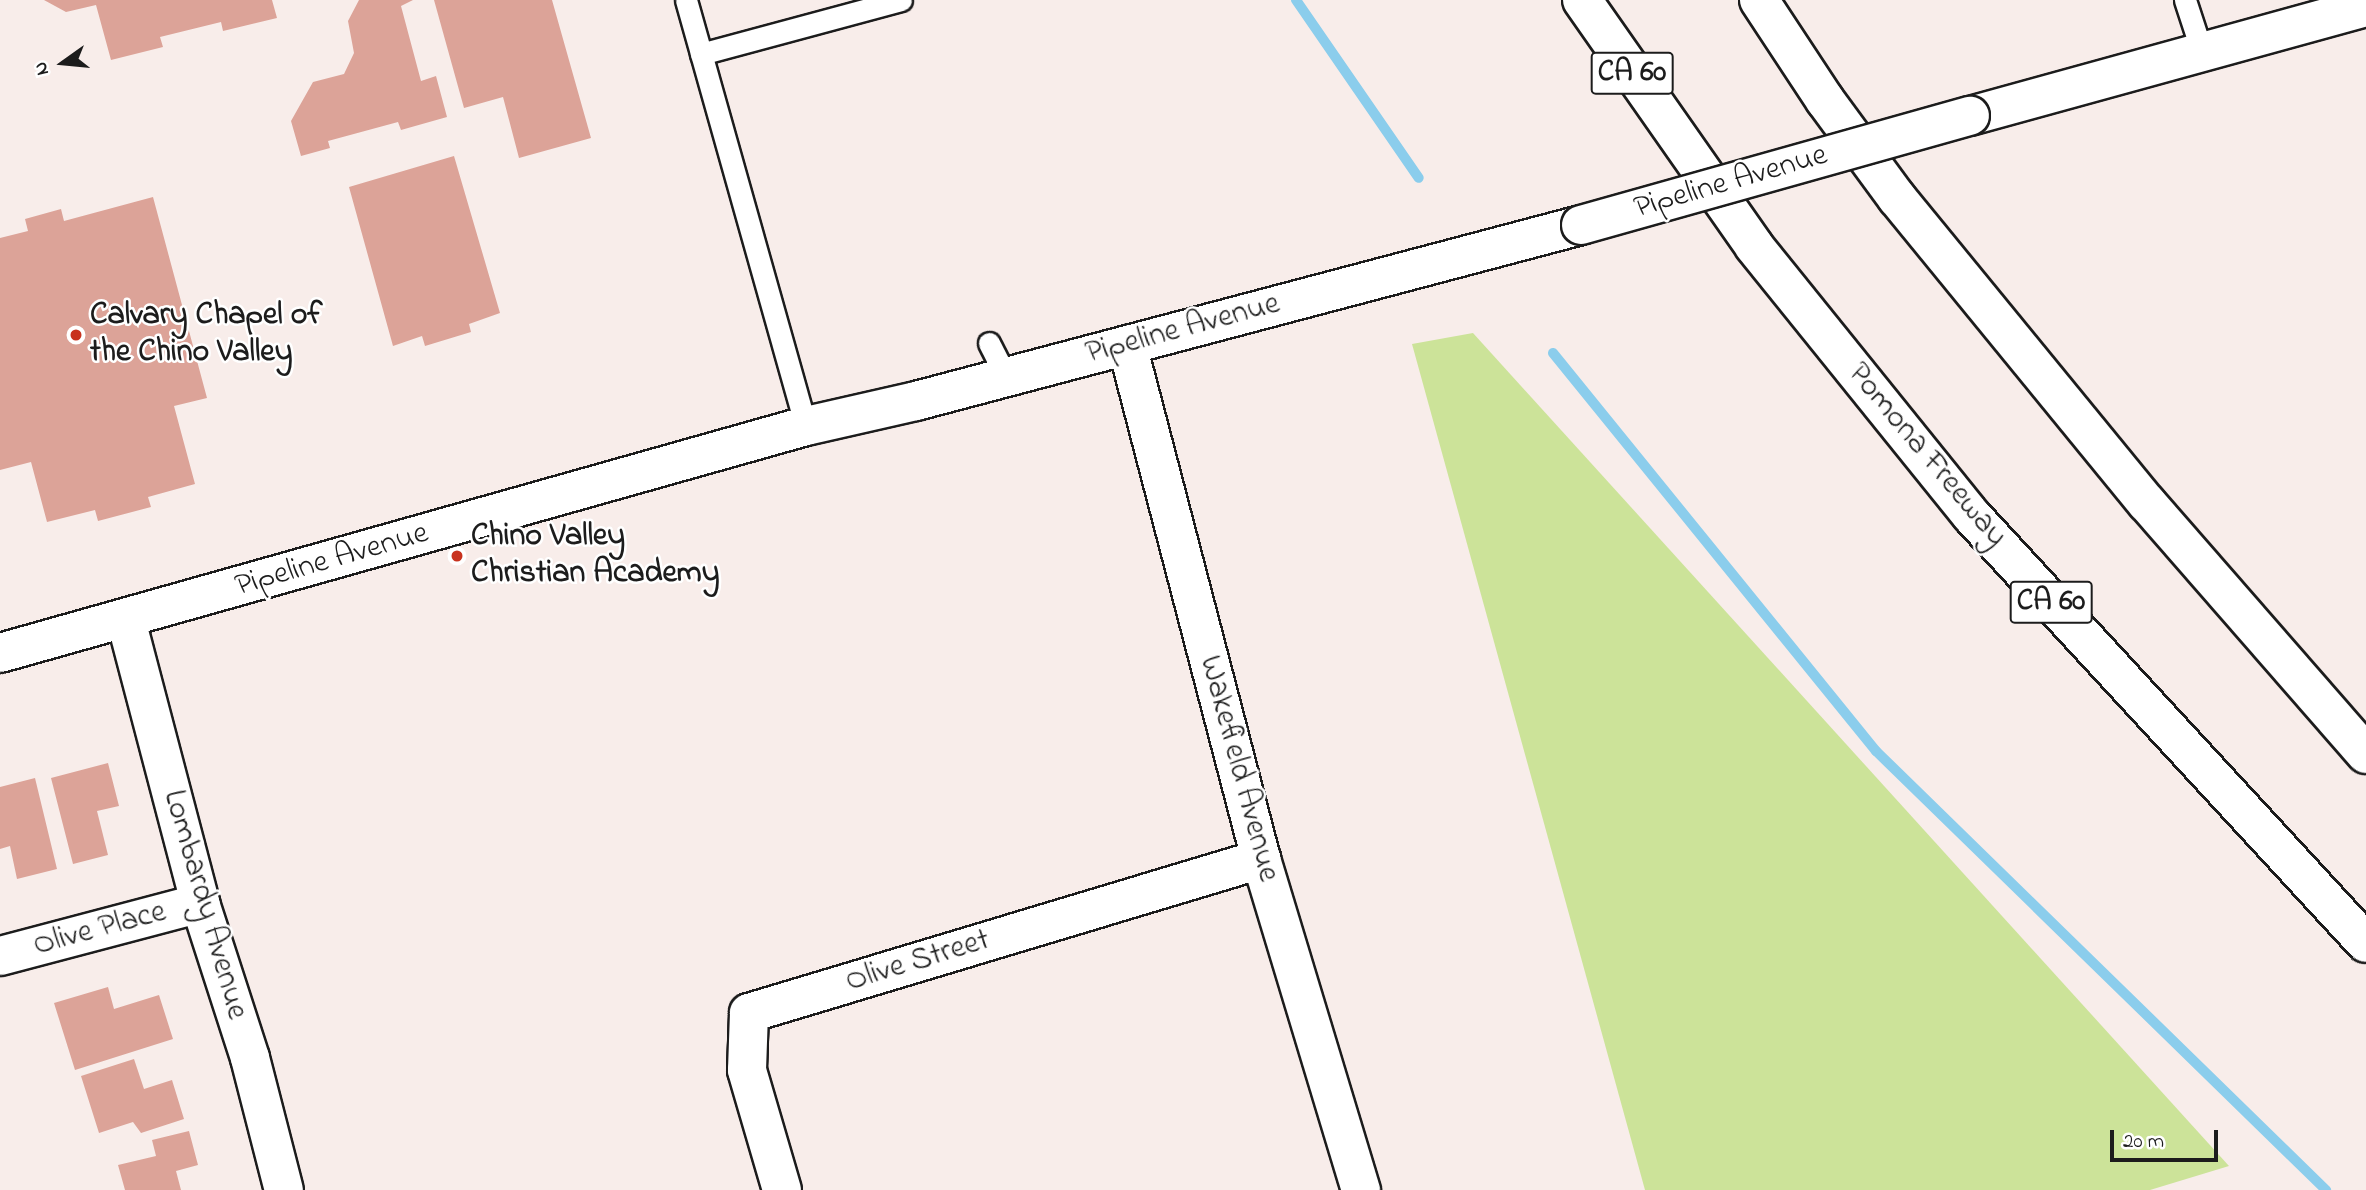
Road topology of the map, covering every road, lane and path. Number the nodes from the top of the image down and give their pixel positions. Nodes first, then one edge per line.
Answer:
1 (686, 0) edge
2 (901, 0) edge
3 (1582, 0) edge
4 (1759, 0) edge
5 (2185, 0) edge
6 (2366, 7) edge
7 (2312, 11) edge
8 (2202, 52) junction
9 (701, 54) junction
10 (1127, 345) junction
11 (806, 426) junction
12 (126, 620) junction
13 (0, 653) edge
14 (2366, 754) edge
15 (1261, 859) junction
16 (200, 903) junction
17 (2366, 943) edge
18 (0, 957) edge
19 (285, 1190) edge
20 (782, 1190) edge
21 (1361, 1190) edge

1 - 9 lane
2 - 9 lane
3 - 17 main road, Pomona Freeway / CA 60
4 - 14 main road
5 - 8 lane
6 - 7 main road, Pipeline Avenue
7 - 8 main road, Pipeline Avenue
8 - 10 main road, Pipeline Avenue, bridge
9 - 11 lane
10 - 11 main road, Pipeline Avenue
10 - 15 main road, Wakefield Avenue
11 - 12 main road, Pipeline Avenue
12 - 13 main road, Pipeline Avenue
12 - 16 main road, Lombardy Avenue
15 - 20 main road, Olive Street
15 - 21 main road, Wakefield Avenue
16 - 18 main road, Olive Place
16 - 19 main road, Lombardy Avenue

